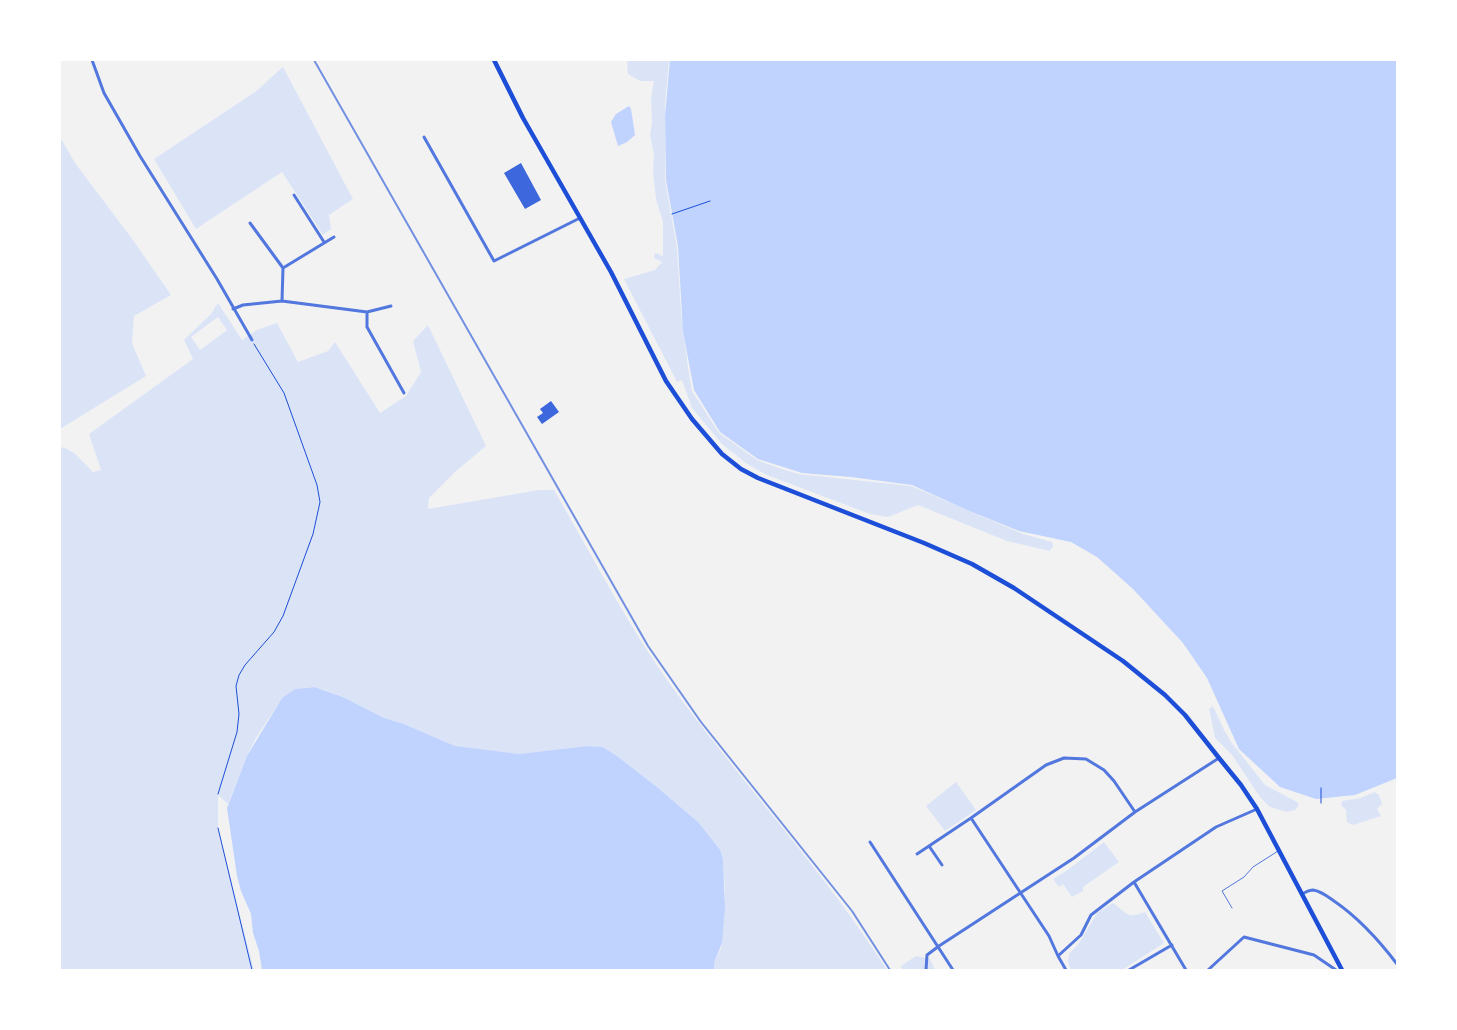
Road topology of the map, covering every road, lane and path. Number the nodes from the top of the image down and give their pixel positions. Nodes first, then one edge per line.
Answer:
1 (92, 60) edge
2 (494, 60) edge
3 (424, 137) dead end
4 (294, 195) dead end
5 (710, 201) dead end
6 (672, 214) dead end
7 (580, 218) junction
8 (250, 224) dead end
9 (334, 237) dead end
10 (324, 242) junction
11 (283, 268) junction
12 (282, 302) junction
13 (391, 306) dead end
14 (233, 309) junction
15 (367, 312) junction
16 (252, 340) joint
17 (404, 393) dead end
18 (1219, 758) junction
19 (1321, 788) dead end
20 (218, 794) dead end
21 (1321, 803) dead end
22 (1257, 809) junction
23 (1135, 812) junction
24 (971, 818) junction
25 (218, 828) dead end
26 (870, 842) dead end
27 (929, 846) junction
28 (1280, 850) junction
29 (917, 854) dead end
30 (942, 865) dead end
31 (1134, 882) junction
32 (1020, 894) junction
33 (1302, 894) junction
34 (1232, 908) dead end
35 (1172, 945) junction
36 (939, 946) junction
37 (1058, 956) junction
38 (1397, 964) edge
39 (1339, 969) edge
40 (252, 970) edge
41 (926, 970) edge
42 (953, 970) edge
43 (1066, 970) edge
44 (1129, 970) edge
45 (1186, 970) edge
46 (1208, 970) edge

1 - 14 street
2 - 7 main road
3 - 7 street
4 - 10 street
5 - 6 path
7 - 18 main road
8 - 11 street
9 - 10 street
10 - 11 street
11 - 12 street
12 - 14 street
12 - 15 street
13 - 15 street
14 - 16 street
15 - 17 street
16 - 20 path
18 - 22 main road
18 - 23 street
19 - 21 path
22 - 28 main road
22 - 31 street
23 - 24 street
23 - 32 street
24 - 27 street
24 - 32 street
25 - 40 path
26 - 36 street
27 - 29 street
27 - 30 street
28 - 33 main road
28 - 34 lane
31 - 35 street
31 - 37 street
32 - 36 street
32 - 37 street
33 - 38 street
33 - 39 main road
35 - 44 street
35 - 45 street
36 - 41 street
36 - 42 street
37 - 43 street
39 - 46 street

